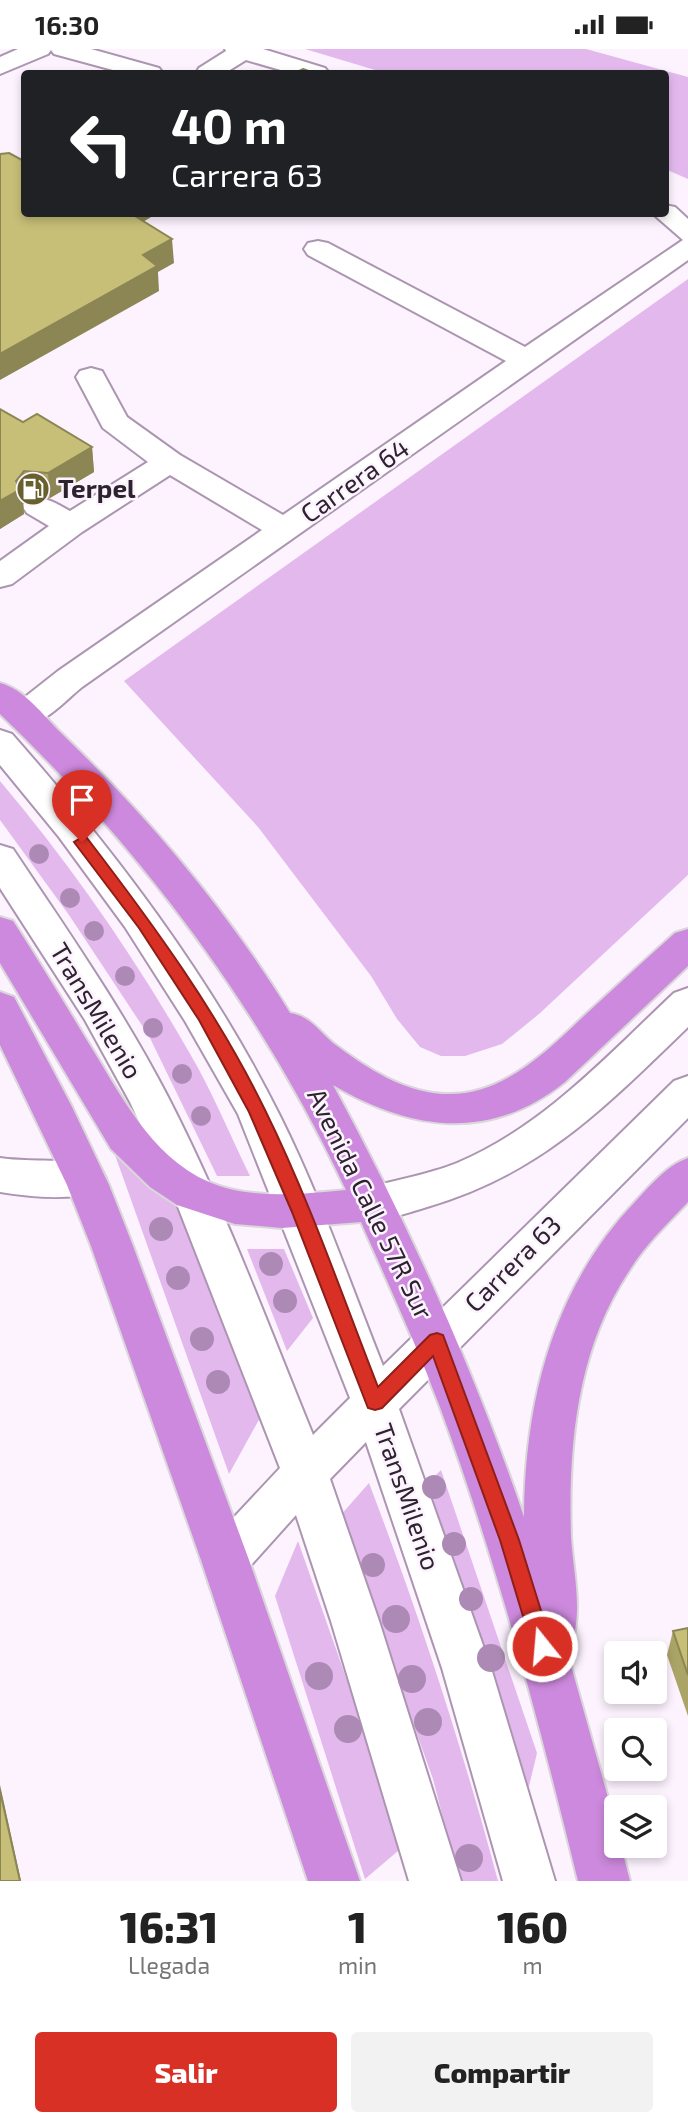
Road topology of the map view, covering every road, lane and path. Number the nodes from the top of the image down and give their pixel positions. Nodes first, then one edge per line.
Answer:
1 (39, 49) edge
2 (63, 49) edge
3 (240, 50) edge
4 (13, 67) edge
5 (139, 70) edge
6 (212, 70) edge
7 (307, 70) edge
8 (669, 216) edge
9 (688, 233) edge
10 (688, 247) edge
11 (318, 249) dead end
12 (527, 360) junction
13 (91, 377) dead end
14 (169, 462) junction
15 (38, 506) dead end
16 (71, 525) junction
17 (286, 530) junction
18 (0, 577) edge
19 (8, 718) edge
20 (0, 858) edge
21 (0, 931) edge
22 (688, 943) edge
23 (250, 982) junction
24 (688, 1003) edge
25 (0, 1007) edge
26 (688, 1092) edge
27 (0, 1175) edge
28 (688, 1175) edge
29 (85, 1179) junction
30 (194, 1194) junction
31 (374, 1203) junction
32 (301, 1212) junction
33 (437, 1341) junction
34 (375, 1402) junction
35 (305, 1473) junction
36 (225, 1560) junction
37 (558, 1699) junction
38 (334, 1881) edge
39 (435, 1881) edge
40 (529, 1881) edge
41 (604, 1881) edge

1 - 4 street
2 - 5 street
3 - 6 street
3 - 7 street
8 - 9 street
10 - 12 street, Carrera 64
11 - 12 street
12 - 17 street, Carrera 64
13 - 14 street
14 - 16 street
14 - 17 street
15 - 16 street
16 - 18 street
17 - 19 street, Carrera 64
19 - 23 highway, Avenida Calle 57R Sur
19 - 32 street, TransMilenio
20 - 30 street, TransMilenio
21 - 30 highway
22 - 23 highway
23 - 31 highway, Avenida Calle 57R Sur
24 - 31 street
25 - 29 highway
26 - 33 street, Carrera 63
27 - 29 street
28 - 37 highway
29 - 36 highway
30 - 32 highway
30 - 35 street, TransMilenio
31 - 32 highway
31 - 33 highway, Avenida Calle 57R Sur
32 - 34 street, TransMilenio
33 - 34 street, Carrera 63
33 - 37 highway, Avenida Calle 57R Sur
34 - 35 street, Carrera 63
34 - 40 street, TransMilenio
35 - 36 street, Carrera 63
35 - 39 street, TransMilenio
36 - 38 highway
37 - 41 highway, Avenida Calle 57R Sur

